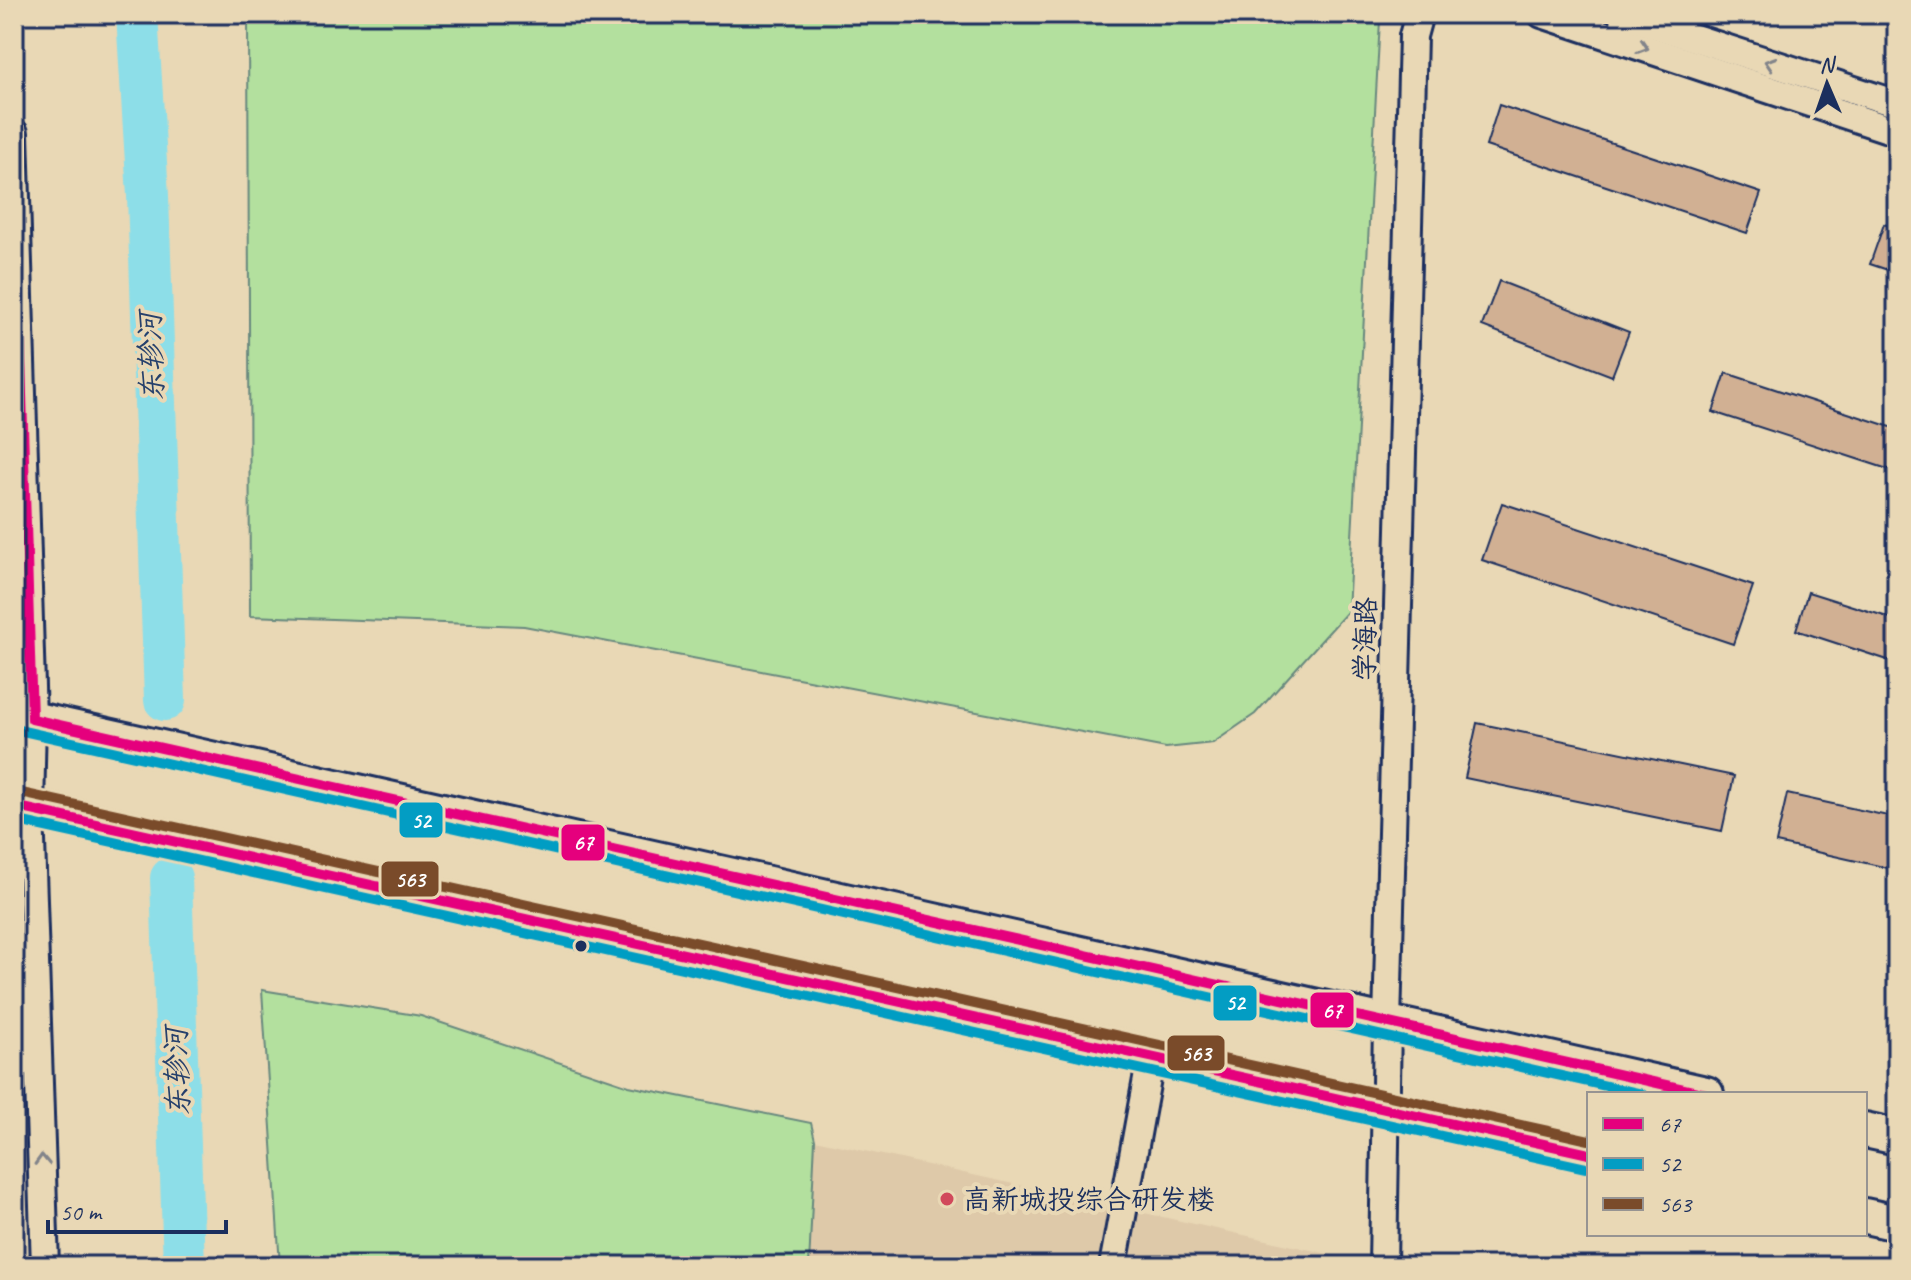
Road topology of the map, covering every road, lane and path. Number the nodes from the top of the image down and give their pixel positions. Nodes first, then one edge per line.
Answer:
1 (1419, 14) edge
2 (1542, 14) edge
3 (1621, 14) edge
4 (1897, 104) edge
5 (1897, 132) edge
6 (14, 133) edge
7 (23, 717) edge
8 (22, 808) edge
9 (1387, 1023) junction
10 (1151, 1057) junction
11 (1697, 1092) edge
12 (1386, 1109) junction
13 (1867, 1130) edge
14 (1897, 1137) edge
15 (1587, 1154) edge
16 (1867, 1216) edge
17 (1897, 1223) edge
18 (45, 1266) edge
19 (1113, 1266) edge
20 (1383, 1266) edge

1 - 9 street, 学海路
2 -> 5 street
4 -> 3 street
6 - 7 street
7 - 8 street
7 - 9 main road
8 - 10 main road
18 -> 8 street
9 - 11 main road
9 - 12 street, 学海路
10 - 12 main road
10 - 19 street
12 - 15 main road
12 - 20 street, 学海路
13 - 14 main road
16 - 17 main road

